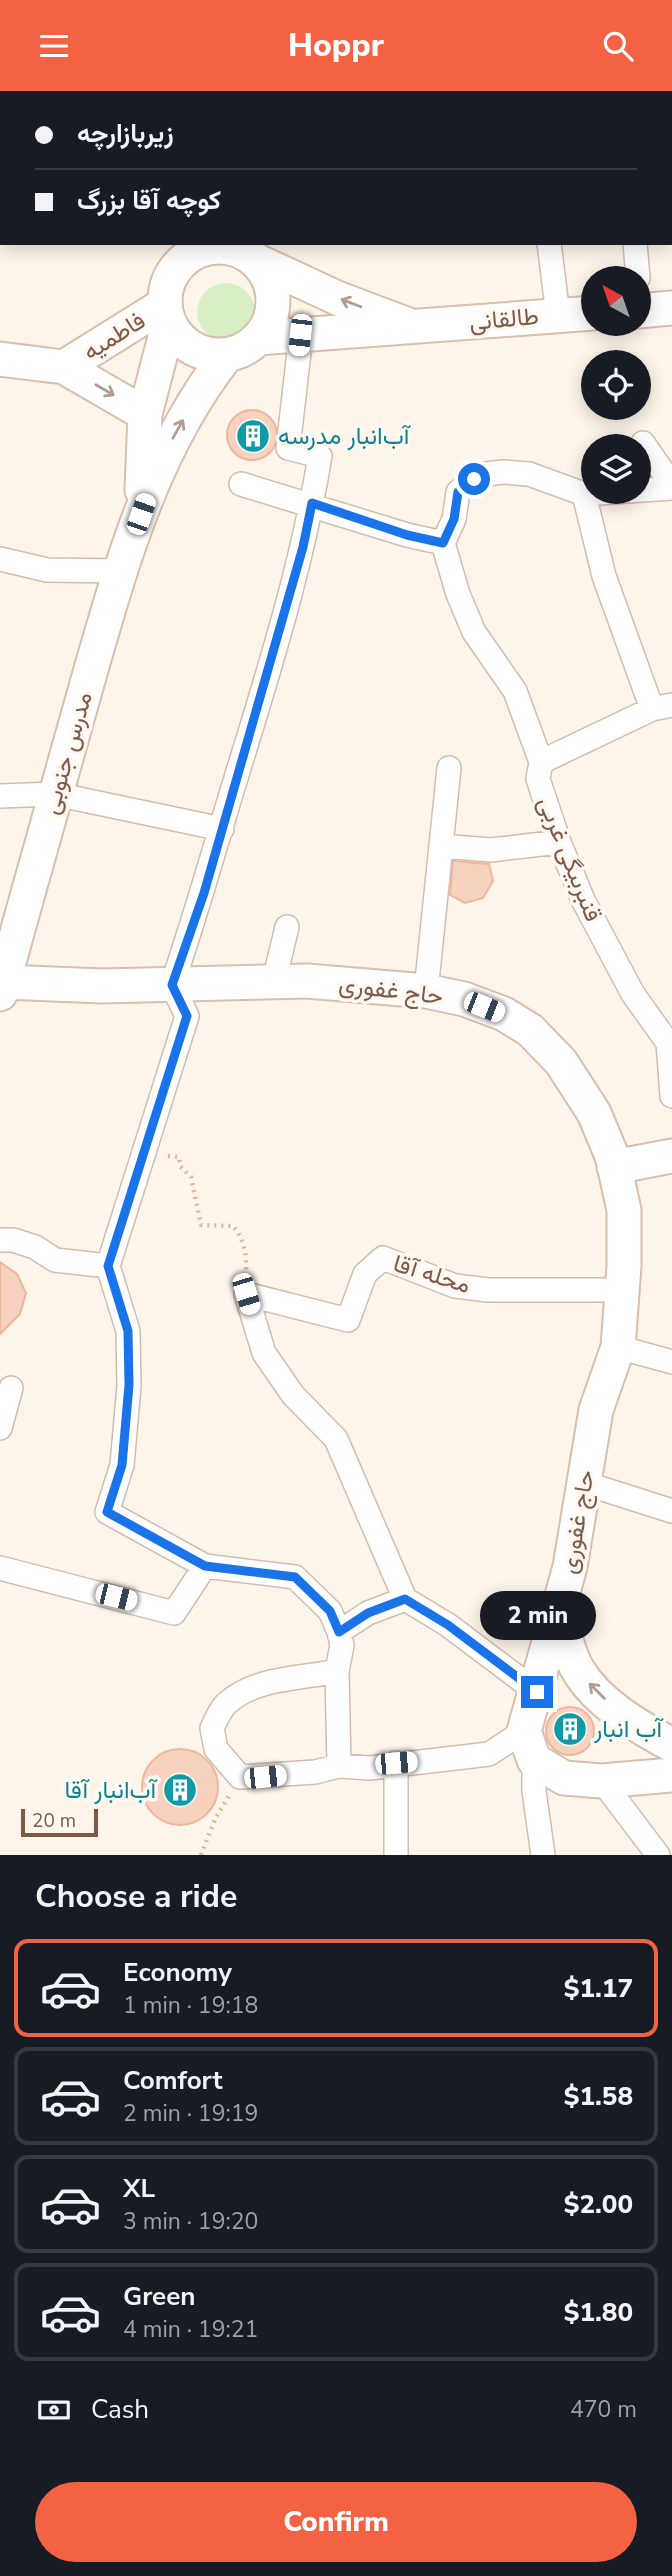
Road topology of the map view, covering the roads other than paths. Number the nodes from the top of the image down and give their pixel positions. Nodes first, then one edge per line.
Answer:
1 (549, 245) edge
2 (635, 245) edge
3 (201, 248) edge
4 (250, 251) edge
5 (637, 266) edge
6 (167, 313) junction
7 (581, 314) edge
8 (558, 315) junction
9 (415, 327) junction
10 (300, 335) junction
11 (258, 338) junction
12 (227, 355) junction
13 (1, 357) edge
14 (64, 367) junction
15 (145, 414) junction
16 (651, 455) edge
17 (241, 484) dead end
18 (672, 487) edge
19 (651, 489) edge
20 (581, 493) edge
21 (312, 503) junction
22 (586, 504) edge
23 (141, 514) junction
24 (443, 543) junction
25 (0, 559) edge
26 (121, 571) junction
27 (662, 707) edge
28 (541, 762) junction
29 (449, 768) dead end
30 (55, 794) junction
31 (0, 796) edge
32 (222, 828) junction
33 (559, 842) junction
34 (441, 846) junction
35 (287, 927) dead end
36 (274, 981) junction
37 (172, 985) junction
38 (2, 988) edge
39 (426, 991) junction
40 (672, 1096) edge
41 (672, 1156) edge
42 (614, 1167) junction
43 (0, 1240) edge
44 (108, 1266) junction
45 (622, 1290) junction
46 (618, 1347) junction
47 (672, 1362) edge
48 (11, 1388) dead end
49 (0, 1428) edge
50 (584, 1483) junction
51 (672, 1511) edge
52 (205, 1566) junction
53 (0, 1568) edge
54 (405, 1599) junction
55 (558, 1613) junction
56 (339, 1632) junction
57 (337, 1671) junction
58 (537, 1692) junction
59 (672, 1745) edge
60 (529, 1746) junction
61 (396, 1763) junction
62 (339, 1766) junction
63 (672, 1775) edge
64 (602, 1781) junction
65 (396, 1855) edge
66 (543, 1855) edge
67 (657, 1855) edge

1 - 8 street
2 - 5 street
3 - 4 main road
3 - 6 main road
9 -> 4 main road, طالقانی
4 - 11 main road
6 - 12 main road
6 - 14 main road, فاطمیه
6 - 15 main road
7 - 8 main road, طالقانی
8 - 9 main road, طالقانی
9 - 10 main road, طالقانی
10 - 11 main road, طالقانی
10 - 21 street
11 - 12 main road
23 -> 12 main road, مدرس جنوبی
13 - 14 main road, فاطمیه
14 -> 15 main road, فاطمیه
15 - 23 main road
16 - 18 street
17 - 21 street
18 - 19 street
20 - 24 street
21 - 24 street
21 - 32 street
22 - 27 street
23 - 26 main road, مدرس جنوبی
24 - 28 street, قنبربیگی غربی
25 - 26 street
26 - 30 main road, مدرس جنوبی
27 - 28 street
28 - 33 street, قنبربیگی غربی
29 - 34 street
30 - 31 street
30 - 32 street
30 - 38 main road, مدرس جنوبی
32 - 37 street
33 - 34 street
33 - 40 street, قنبربیگی غربی
34 - 39 street
35 - 36 street
36 - 37 main road, حاج غفوری
36 - 39 main road, حاج غفوری
37 - 38 main road, حاج غفوری
37 - 44 street
39 - 42 main road, حاج غفوری
41 - 42 main road
42 - 45 main road, حاج غفوری
43 - 44 street
44 - 52 street
45 - 46 main road, حاج غفوری
45 - 54 street, محله آقا
46 - 47 street
46 - 50 main road, حاج غفوری
48 - 49 street
50 - 51 street
50 - 55 main road, حاج غفوری
52 - 53 street
52 - 56 street
54 - 56 street
54 - 58 street
55 - 58 main road, حاج غفوری
59 -> 55 main road
56 - 57 street
57 - 62 street
57 - 62 street
58 - 60 main road, حاج غفوری
60 - 61 street
60 - 64 main road
60 - 66 street
61 - 62 street
61 - 65 street
63 - 64 main road
64 - 67 street

